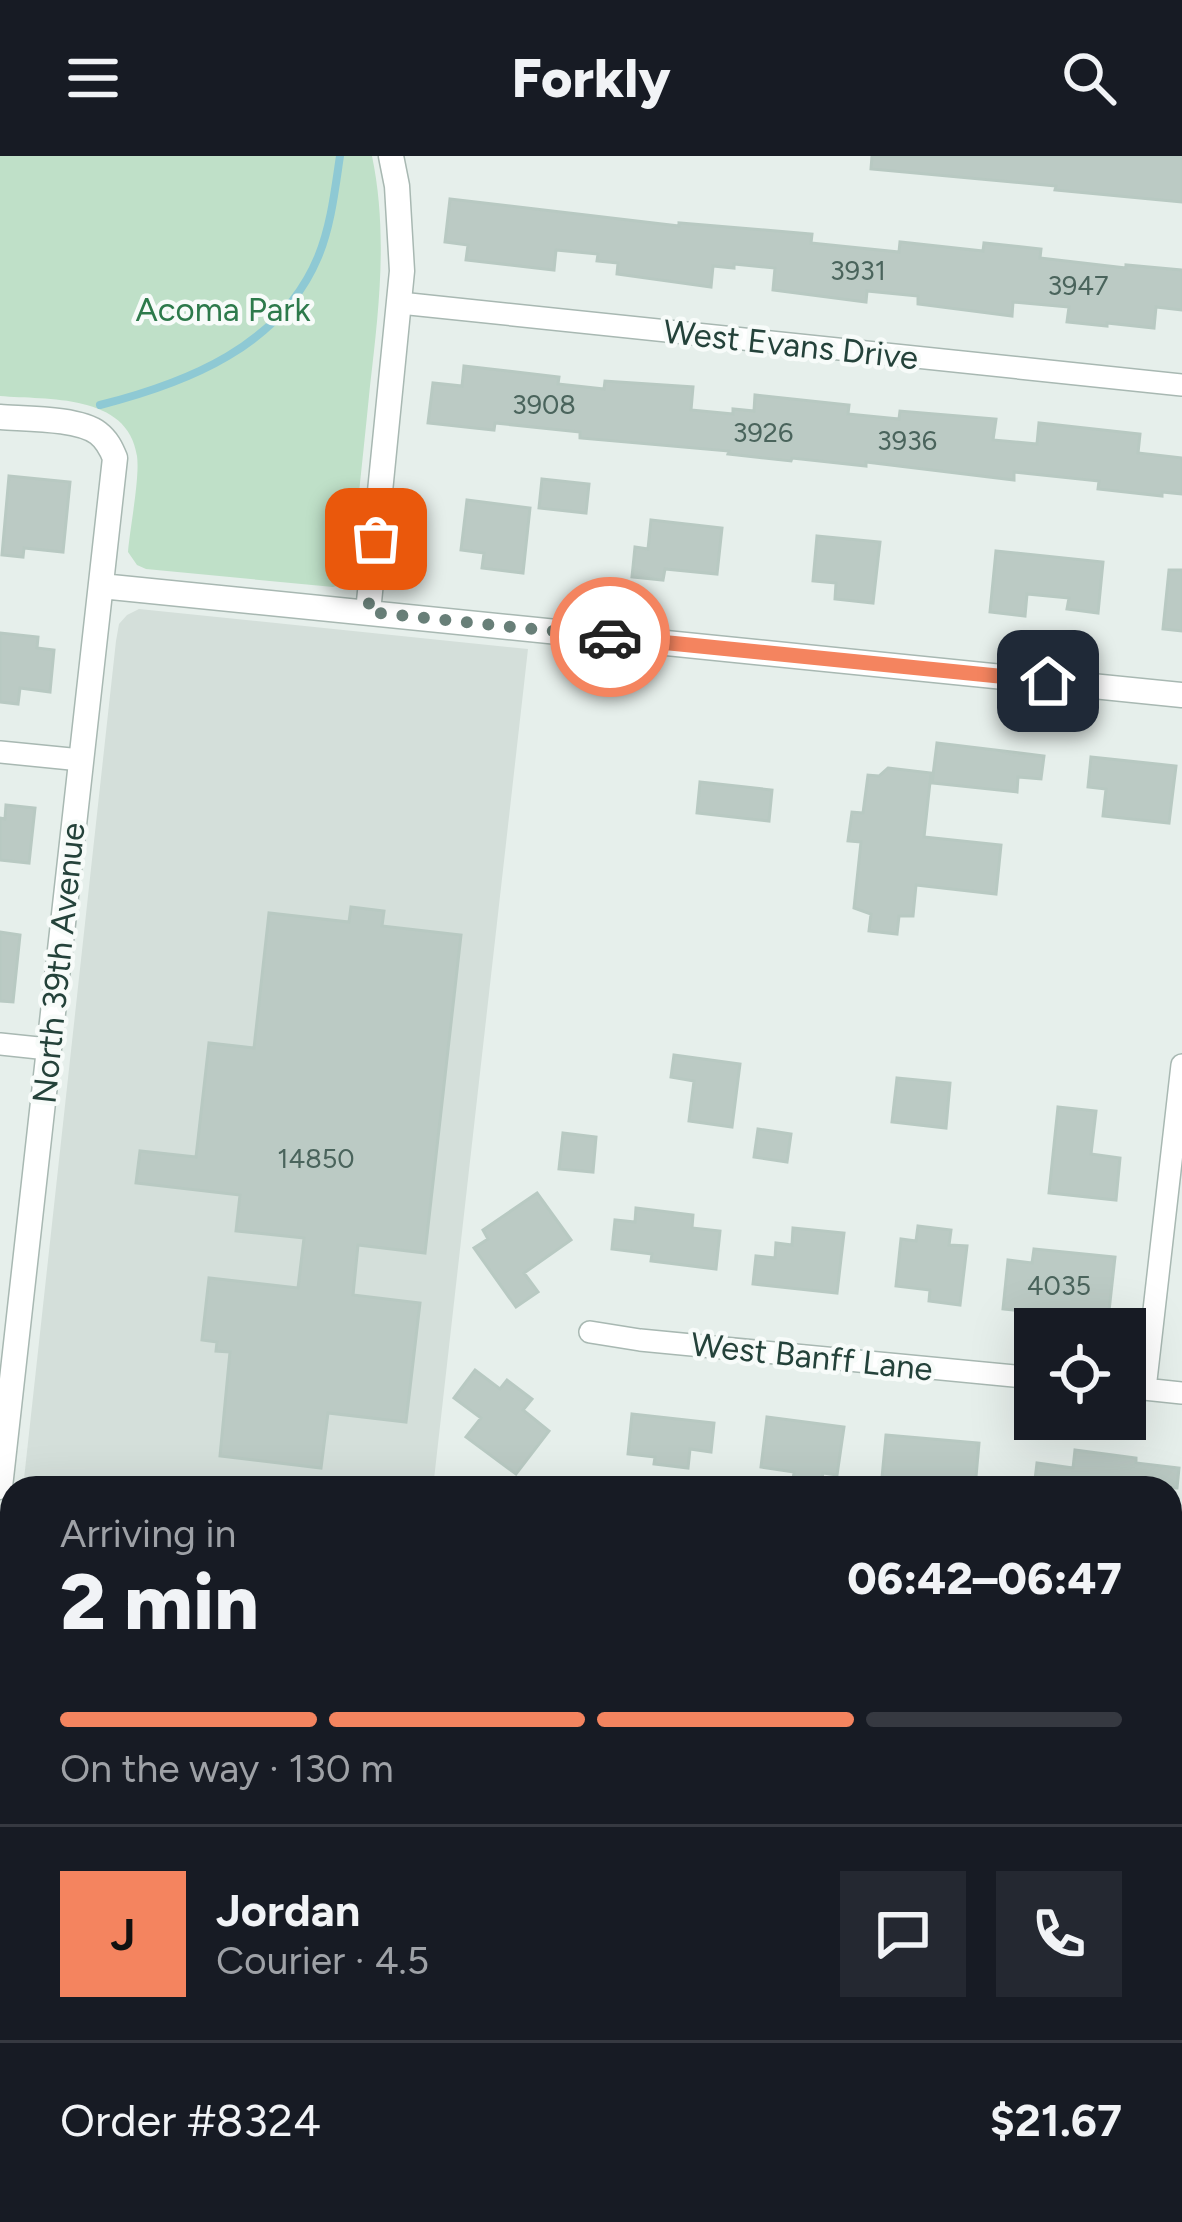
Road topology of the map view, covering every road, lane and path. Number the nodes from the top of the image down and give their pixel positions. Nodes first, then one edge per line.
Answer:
1 (391, 156) edge
2 (400, 302) junction
3 (1182, 385) edge
4 (0, 417) edge
5 (101, 586) junction
6 (368, 612) junction
7 (1182, 695) edge
8 (0, 752) edge
9 (81, 760) junction
10 (0, 1044) edge
11 (49, 1049) junction
12 (1182, 1064) edge
13 (1146, 1312) edge
14 (590, 1332) dead end
15 (1014, 1376) edge
16 (1146, 1389) edge
17 (1182, 1393) edge
18 (1, 1476) edge

1 - 2 street
2 - 3 street, West Evans Drive
2 - 6 street
4 - 5 street, North 39th Avenue
5 - 6 street
5 - 9 street, North 39th Avenue
6 - 7 street
8 - 9 street
9 - 11 street, North 39th Avenue
10 - 11 street
11 - 18 street, North 39th Avenue
12 - 13 street
14 - 15 street, West Banff Lane
16 - 17 street

